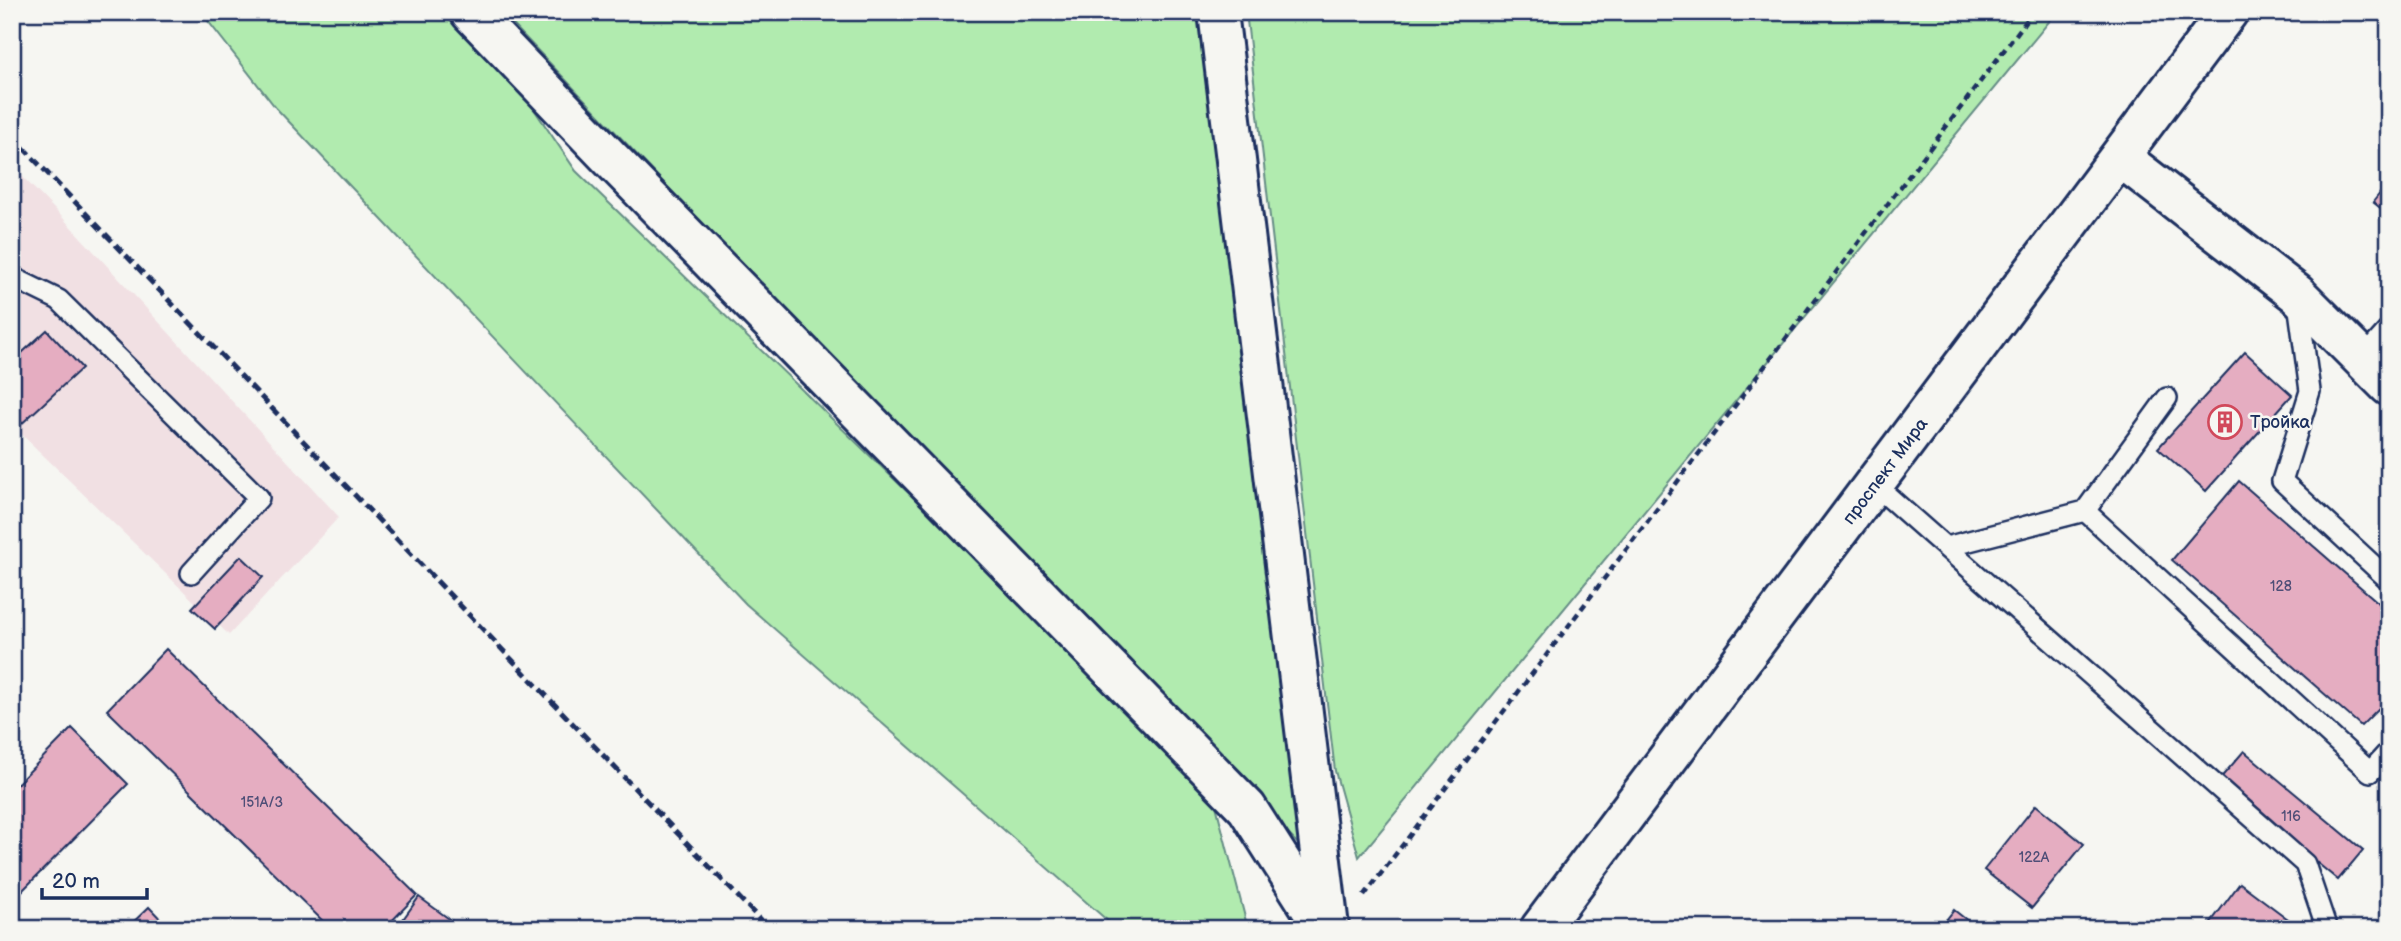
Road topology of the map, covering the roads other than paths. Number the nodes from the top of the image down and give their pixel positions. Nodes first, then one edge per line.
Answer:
1 (470, 12) edge
2 (1218, 12) edge
3 (2228, 12) edge
4 (2120, 157) junction
5 (12, 278) edge
6 (2297, 294) junction
7 (2389, 329) edge
8 (2362, 359) junction
9 (2389, 386) edge
10 (2167, 398) dead end
11 (1875, 485) junction
12 (2085, 511) junction
13 (1946, 547) junction
14 (191, 573) dead end
15 (2389, 580) edge
16 (2389, 751) edge
17 (1342, 918) edge
18 (1324, 929) edge
19 (1540, 929) edge
20 (2327, 929) edge

1 - 18 street
2 - 17 street
3 - 4 street, проспект Мира
4 - 6 street
4 - 11 street, проспект Мира
5 - 14 lane
6 - 8 street
6 - 15 lane
7 - 8 lane
8 - 9 street
10 - 12 lane
11 - 13 lane
11 - 19 street, проспект Мира
12 - 13 lane
12 - 16 lane
13 - 20 lane

